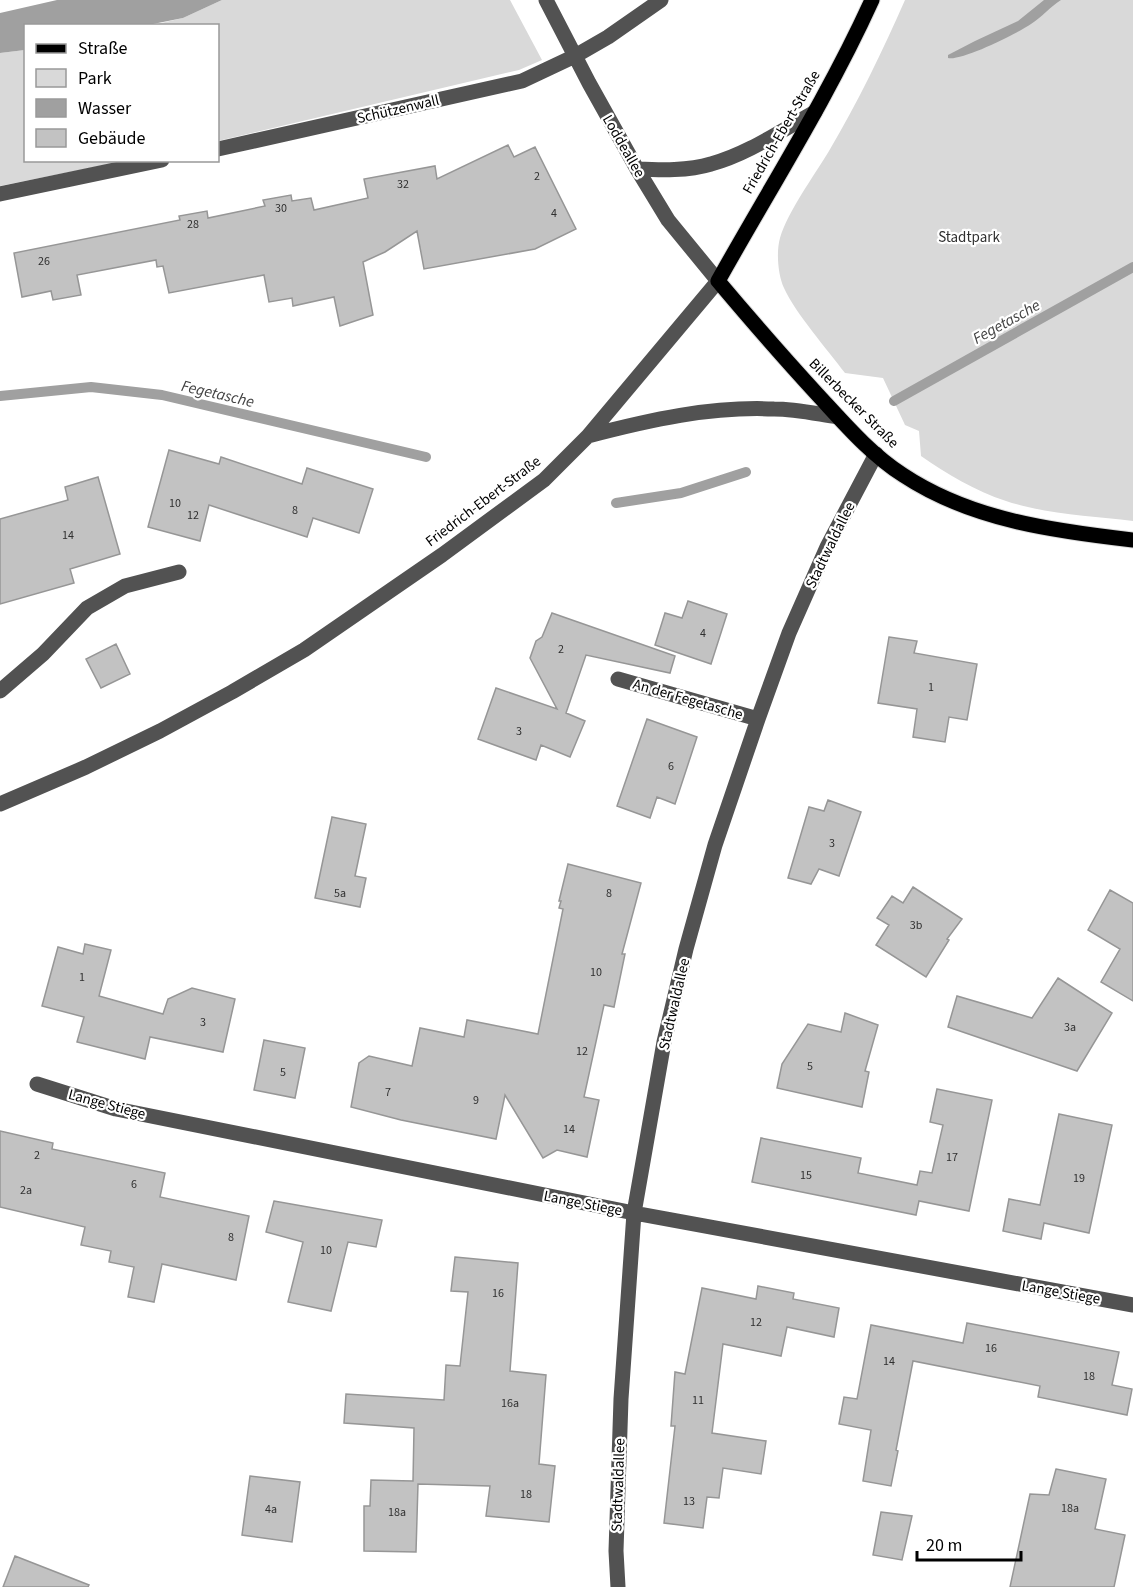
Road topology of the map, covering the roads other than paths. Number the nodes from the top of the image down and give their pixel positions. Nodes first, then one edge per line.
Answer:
1 (546, 0) edge
2 (661, 0) edge
3 (872, 0) edge
4 (575, 56) junction
5 (815, 112) junction
6 (219, 149) edge
7 (152, 162) edge
8 (637, 169) junction
9 (0, 194) edge
10 (718, 281) junction
11 (838, 417) junction
12 (588, 436) junction
13 (876, 454) junction
14 (1133, 540) edge
15 (179, 572) dead end
16 (618, 679) dead end
17 (0, 691) edge
18 (758, 719) junction
19 (0, 804) edge
20 (37, 1083) dead end
21 (634, 1213) junction
22 (1133, 1305) edge
23 (618, 1587) edge

1 - 4 street, Loddeallee
2 - 4 street, Schützenwall
3 - 5 main road, Friedrich-Ebert-Straße
4 - 6 street, Schützenwall
4 - 8 street, Loddeallee
5 - 8 street
5 - 10 main road, Friedrich-Ebert-Straße
7 - 9 street
8 - 10 street, Loddeallee
10 - 11 main road, Billerbecker Straße
10 - 12 street, Friedrich-Ebert-Straße
11 - 12 street
11 - 13 main road, Billerbecker Straße
12 - 19 street, Friedrich-Ebert-Straße
13 - 14 main road, Billerbecker Straße
13 - 18 street, Stadtwaldallee
15 - 17 street
16 - 18 street, An der Fegetasche
18 - 21 street, Stadtwaldallee
20 - 21 street, Lange Stiege
21 - 22 street, Lange Stiege
21 - 23 street, Stadtwaldallee

